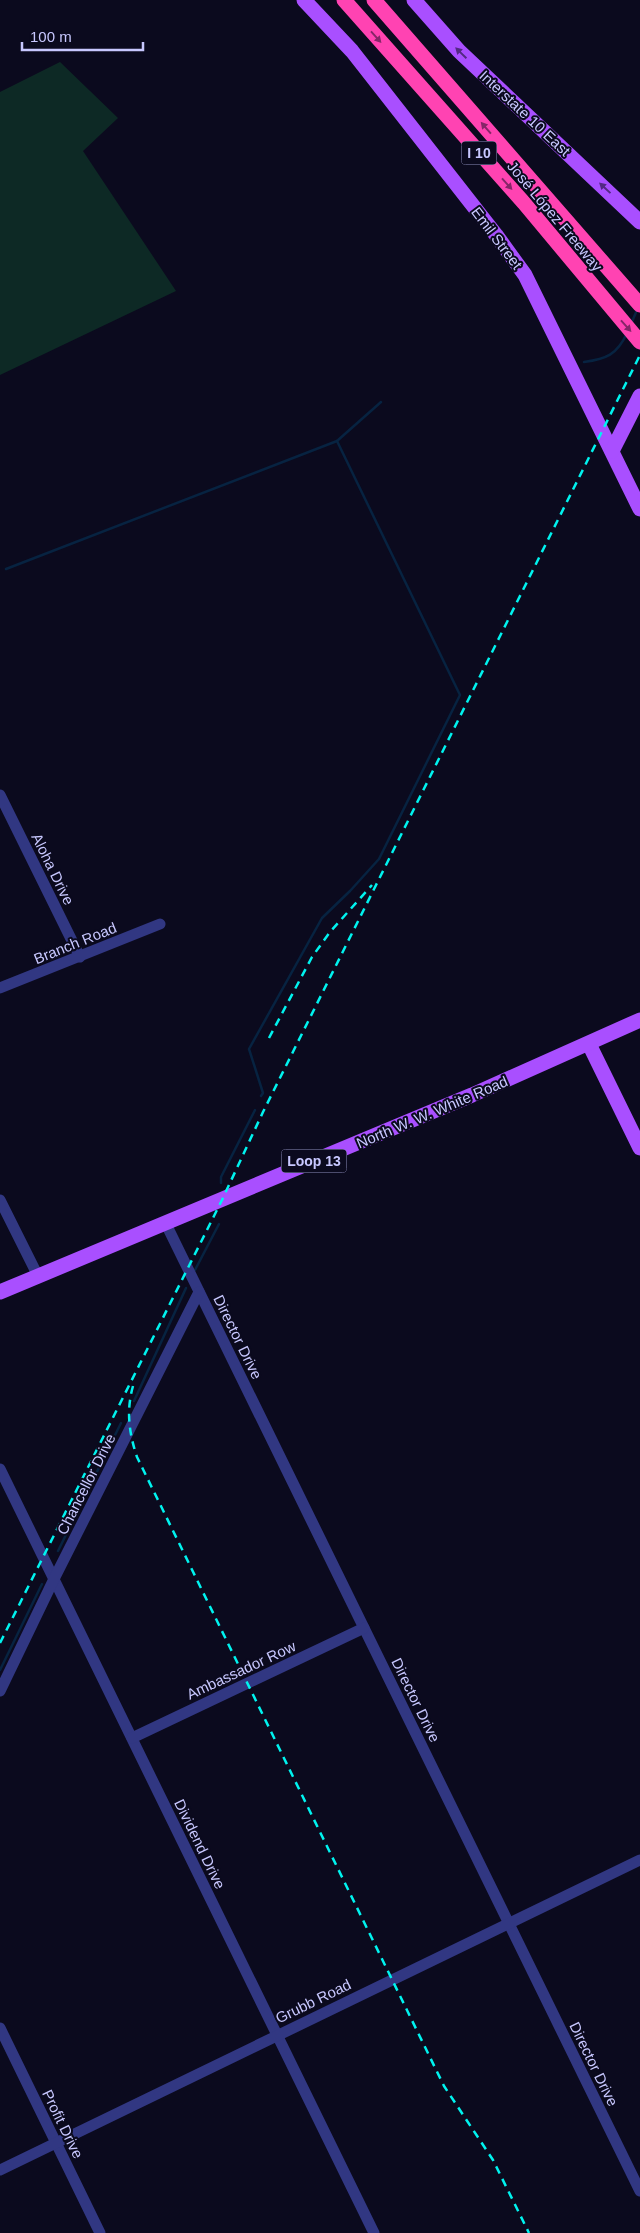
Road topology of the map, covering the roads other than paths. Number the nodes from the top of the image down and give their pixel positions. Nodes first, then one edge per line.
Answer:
1 (304, 0) edge
2 (344, 0) edge
3 (374, 0) edge
4 (414, 0) edge
5 (640, 222) edge
6 (640, 305) edge
7 (640, 342) edge
8 (640, 396) edge
9 (597, 421) junction
10 (626, 424) junction
11 (612, 451) junction
12 (640, 508) edge
13 (0, 795) edge
14 (160, 924) dead end
15 (80, 957) junction
16 (0, 988) edge
17 (640, 1020) edge
18 (589, 1044) junction
19 (640, 1148) edge
20 (0, 1200) edge
21 (165, 1222) junction
22 (38, 1276) junction
23 (0, 1292) edge
24 (200, 1292) junction
25 (0, 1468) edge
26 (54, 1579) junction
27 (364, 1628) junction
28 (0, 1691) edge
29 (132, 1738) junction
30 (640, 1860) edge
31 (509, 1923) junction
32 (0, 2028) edge
33 (277, 2036) junction
34 (56, 2143) junction
35 (0, 2170) edge
36 (640, 2191) edge
37 (100, 2233) edge
38 (374, 2233) edge

1 - 9 main road, Emil Street
2 -> 7 highway, José López Freeway / I 10
6 -> 3 highway, José López Freeway / I 10
5 -> 4 main road, Interstate 10 East
8 - 10 main road
9 - 10 main road
9 - 11 main road, Emil Street
10 - 11 main road
11 - 12 main road, Emil Street
13 - 15 street, Aloha Drive
14 - 15 street, Branch Road
15 - 16 street, Branch Road
17 - 18 main road, North W. W. White Road / Loop 13
18 - 19 main road
18 - 21 main road, North W. W. White Road / Loop 13
20 - 22 street
21 - 22 main road, North W. W. White Road / Loop 13
21 - 24 street, Director Drive
22 - 23 main road, North W. W. White Road / Loop 13
24 - 26 street, Chancellor Drive
24 - 27 street, Director Drive
25 - 26 street, Dividend Drive
26 - 28 street, Chancellor Drive
26 - 29 street, Dividend Drive
27 - 29 street, Ambassador Row
27 - 31 street, Director Drive
29 - 33 street, Dividend Drive
30 - 31 street, Grubb Road
31 - 33 street, Grubb Road
31 - 36 street, Director Drive
32 - 34 street, Profit Drive
33 - 34 street, Grubb Road
33 - 38 street, Dividend Drive
34 - 35 street, Grubb Road
34 - 37 street, Profit Drive

